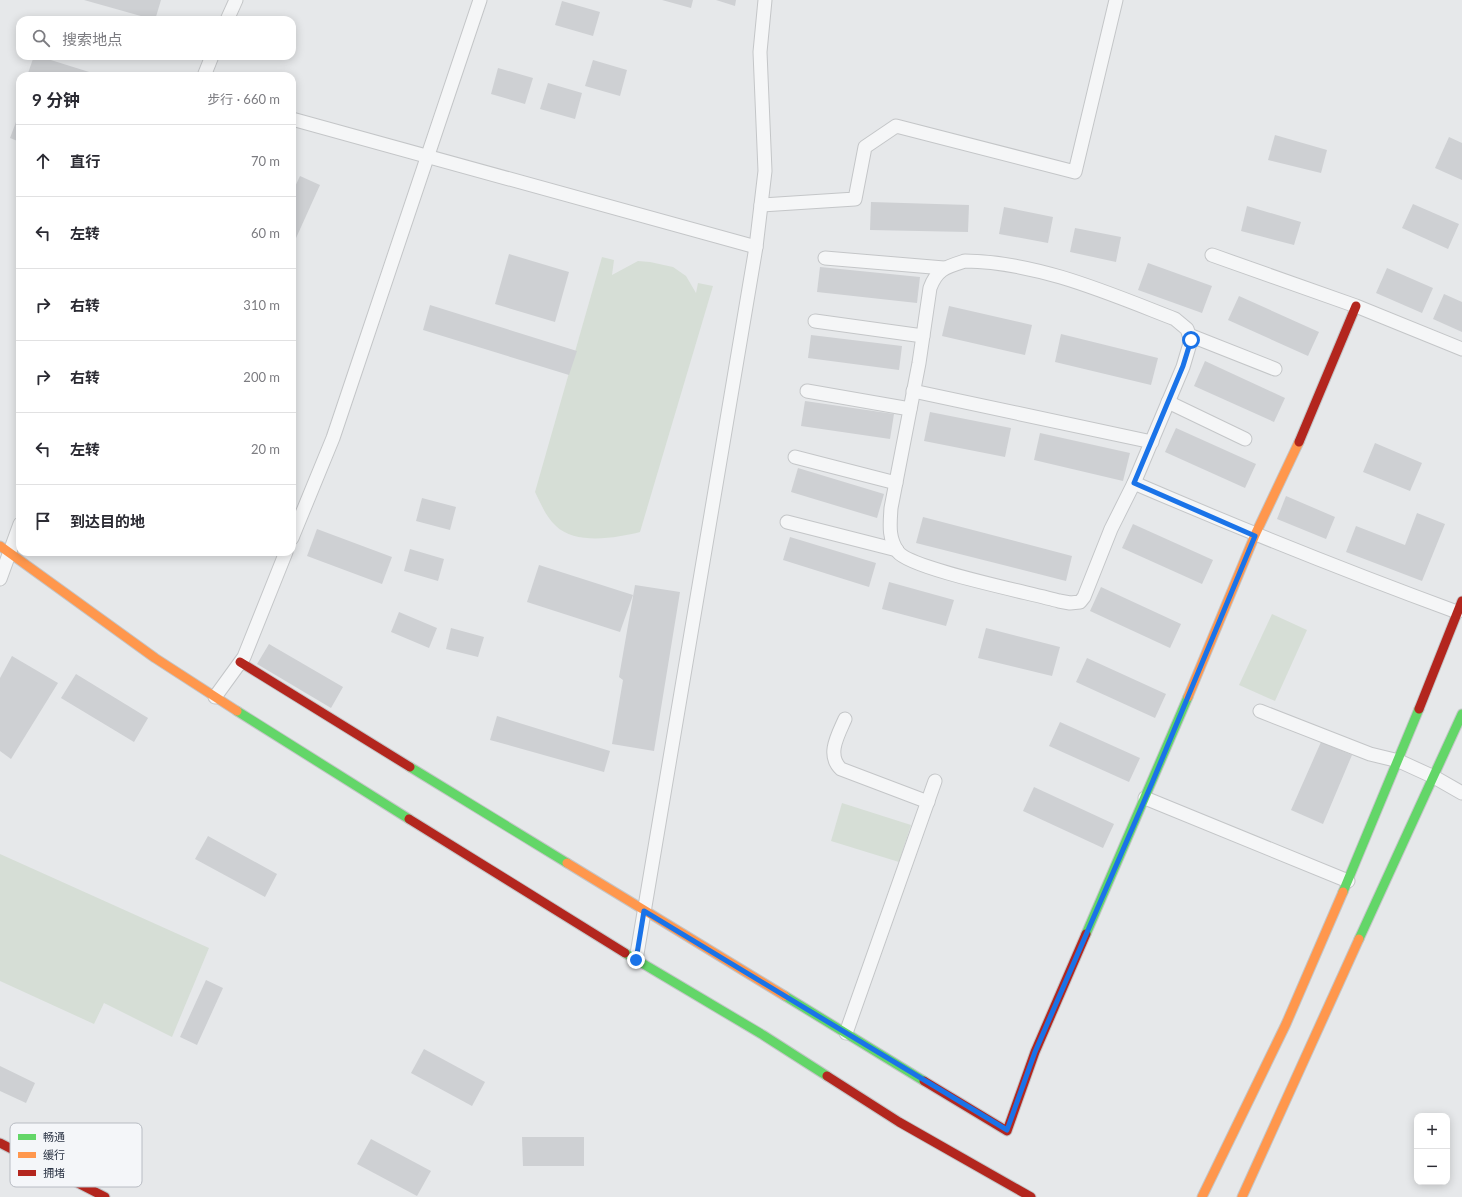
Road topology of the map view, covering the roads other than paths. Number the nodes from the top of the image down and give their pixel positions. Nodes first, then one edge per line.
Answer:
1 (236, 0) edge
2 (480, 0) edge
3 (765, 0) edge
4 (1116, 0) edge
5 (229, 16) edge
6 (210, 60) edge
7 (206, 72) edge
8 (296, 120) edge
9 (428, 158) junction
10 (761, 205) junction
11 (756, 247) junction
12 (1212, 255) dead end
13 (825, 258) dead end
14 (944, 268) junction
15 (1356, 306) junction
16 (815, 321) dead end
17 (1189, 335) junction
18 (923, 336) junction
19 (1462, 349) edge
20 (1274, 369) dead end
21 (807, 391) dead end
22 (913, 391) junction
23 (1168, 402) junction
24 (910, 408) junction
25 (1245, 439) dead end
26 (1152, 442) junction
27 (795, 457) dead end
28 (896, 483) junction
29 (1134, 483) junction
30 (787, 522) dead end
31 (296, 528) edge
32 (16, 530) edge
33 (1255, 536) junction
34 (4, 549) edge
35 (897, 550) junction
36 (284, 556) edge
37 (0, 579) edge
38 (1460, 607) edge
39 (240, 662) junction
40 (215, 697) junction
41 (1260, 711) dead end
42 (1462, 714) edge
43 (845, 718) dead end
44 (1399, 761) junction
45 (1434, 777) junction
46 (935, 781) dead end
47 (1462, 793) edge
48 (1145, 798) junction
49 (928, 802) junction
50 (1348, 881) junction
51 (644, 911) junction
52 (636, 960) junction
53 (846, 1033) junction
54 (0, 1143) edge
55 (10, 1148) edge
56 (86, 1187) edge
57 (105, 1197) edge
58 (1031, 1197) edge
59 (1202, 1197) edge
60 (1242, 1197) edge

1 - 5 street
2 - 9 street
3 - 10 street
4 - 10 street
6 - 7 street
8 - 9 street
9 - 11 street
9 - 31 street
10 - 11 street
11 - 51 street
12 - 15 street
13 - 14 street
14 - 17 street
14 - 18 street
15 - 19 street
15 - 33 street
16 - 18 street
17 - 20 street
17 - 23 street
18 - 22 street
21 - 24 street
22 - 24 street
22 - 26 street
23 - 25 street
23 - 26 street
24 - 28 street
26 - 29 street
27 - 28 street
28 - 35 street
29 - 33 street
29 - 35 street
30 - 35 street
32 - 34 street
33 - 38 street
33 - 48 street
34 - 37 street
34 - 40 street
36 - 39 street
38 - 44 street
39 - 40 street
39 - 51 street
40 - 52 street
41 - 44 street
42 - 45 street
43 - 49 street
44 - 45 street
44 - 50 street
45 - 47 street
45 - 60 street
46 - 49 street
48 - 50 street
48 - 53 street
49 - 53 street
50 - 59 street
51 - 52 street
51 - 53 street
52 - 58 street
54 - 55 street
56 - 57 street

